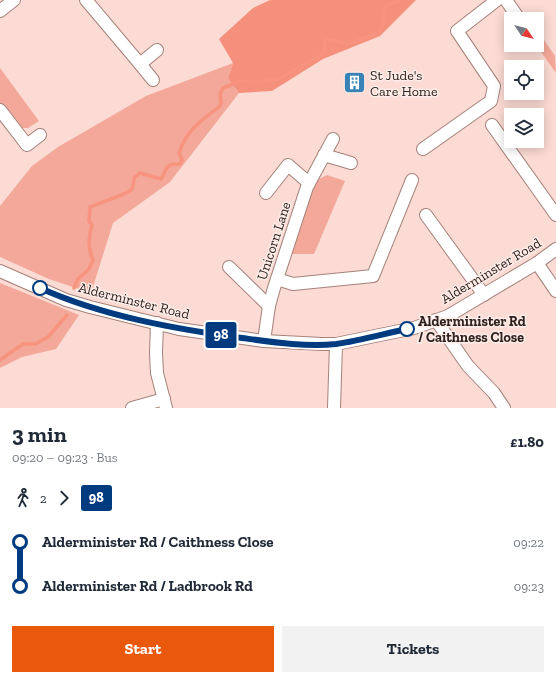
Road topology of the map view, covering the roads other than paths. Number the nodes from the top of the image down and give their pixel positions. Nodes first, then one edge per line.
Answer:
1 (14, 0) edge
2 (86, 0) edge
3 (496, 0) edge
4 (506, 0) edge
5 (0, 11) edge
6 (514, 12) edge
7 (157, 50) dead end
8 (140, 64) junction
9 (153, 80) dead end
10 (0, 110) edge
11 (492, 125) dead end
12 (40, 135) dead end
13 (504, 136) edge
14 (333, 139) dead end
15 (514, 148) edge
16 (423, 149) dead end
17 (324, 154) junction
18 (351, 163) dead end
19 (412, 180) dead end
20 (309, 183) junction
21 (266, 193) dead end
22 (426, 215) dead end
23 (556, 215) edge
24 (556, 249) edge
25 (537, 263) junction
26 (229, 267) dead end
27 (0, 271) edge
28 (277, 279) junction
29 (556, 291) edge
30 (484, 295) junction
31 (269, 306) junction
32 (436, 320) junction
33 (158, 323) junction
34 (264, 341) junction
35 (336, 344) junction
36 (165, 404) edge
37 (132, 408) edge
38 (334, 408) edge
39 (504, 408) edge

1 - 5 street
2 - 8 street
3 - 16 street
4 - 6 street
7 - 8 street
8 - 9 street
10 - 12 street
11 - 13 street
14 - 17 street, Unicorn Lane
15 - 23 street
17 - 18 street
17 - 20 street, Unicorn Lane
19 - 28 street
20 - 21 street
20 - 28 street, Unicorn Lane
22 - 30 street
24 - 25 street, Alderminster Road
25 - 29 street
25 - 30 street, Alderminster Road
26 - 31 street
27 - 33 street, Alderminster Road
28 - 31 street, Unicorn Lane
30 - 32 street, Alderminster Road
31 - 34 street, Unicorn Lane
32 - 35 street, Alderminster Road
32 - 39 street
33 - 34 street, Alderminster Road
33 - 36 street
34 - 35 street, Alderminster Road
35 - 38 street
36 - 37 street

